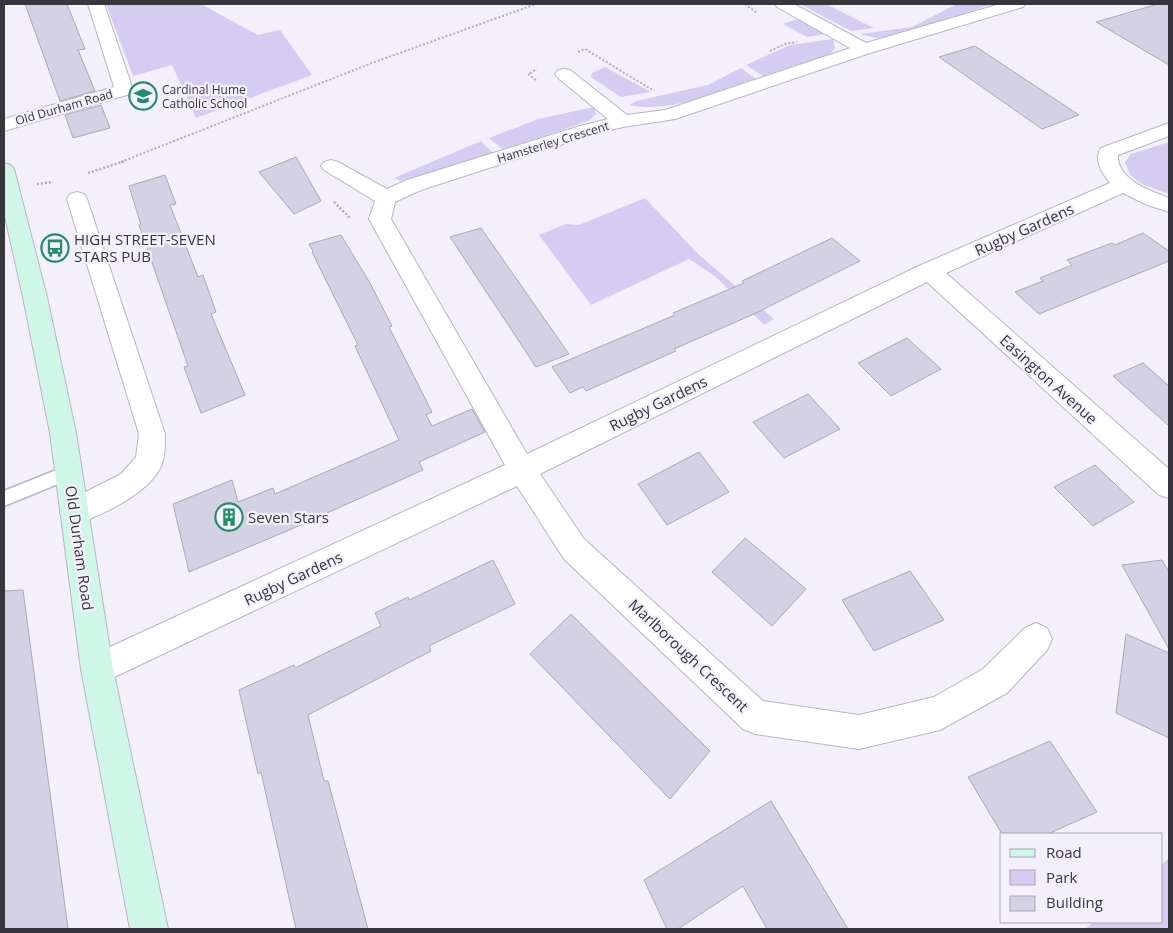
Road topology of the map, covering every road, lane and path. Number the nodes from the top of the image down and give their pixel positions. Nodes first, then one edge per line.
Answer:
1 (96, 4) edge
2 (536, 4) edge
3 (783, 4) edge
4 (1017, 4) edge
5 (864, 48) junction
6 (564, 74) dead end
7 (623, 121) junction
8 (4, 125) edge
9 (1169, 129) edge
10 (331, 166) dead end
11 (84, 174) dead end
12 (57, 181) dead end
13 (6, 183) edge
14 (1125, 184) junction
15 (386, 198) junction
16 (77, 199) dead end
17 (1169, 205) edge
18 (929, 271) junction
19 (522, 470) junction
20 (69, 472) junction
21 (1169, 486) edge
22 (4, 499) edge
23 (74, 512) junction
24 (1036, 639) dead end
25 (97, 669) junction
26 (149, 929) edge

1 - 8 street, Old Durham Road
2 - 11 path
3 - 5 street
4 - 5 street, Hamsterley Crescent
5 - 7 street, Hamsterley Crescent
6 - 7 street
7 - 15 street, Hamsterley Crescent
9 - 14 street
10 - 15 street
12 - 13 path
13 - 20 main road, Old Durham Road
14 - 17 street
14 - 18 street, Rugby Gardens
15 - 19 street
16 - 23 street
18 - 19 street, Rugby Gardens
18 - 21 street, Easington Avenue
19 - 24 street, Marlborough Crescent
19 - 25 street, Rugby Gardens
20 - 22 lane
20 - 23 main road, Old Durham Road
23 - 25 main road, Old Durham Road
25 - 26 main road, Old Durham Road

